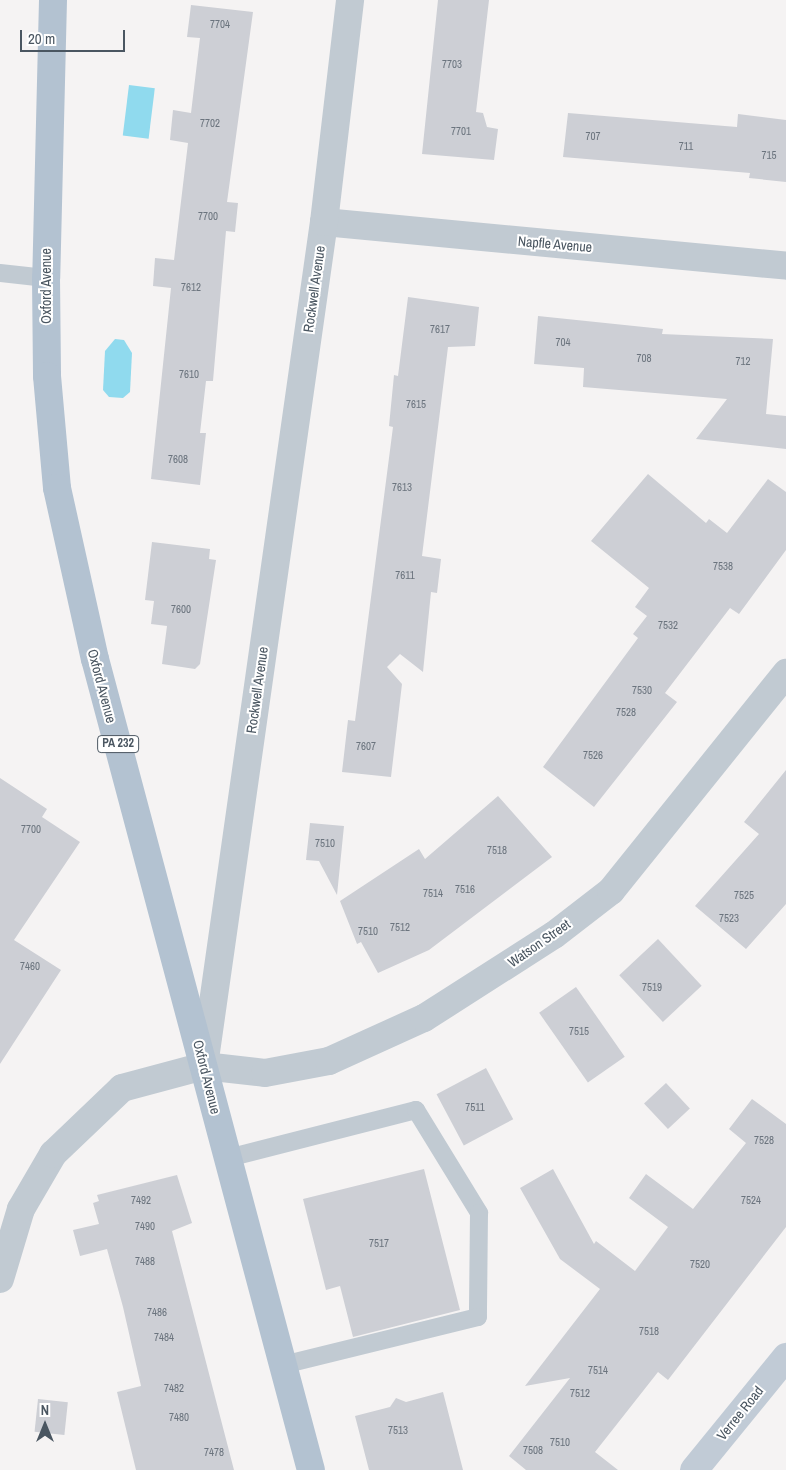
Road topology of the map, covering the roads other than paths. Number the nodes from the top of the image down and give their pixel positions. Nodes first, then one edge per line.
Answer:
1 (53, 0) edge
2 (350, 0) edge
3 (324, 222) junction
4 (786, 266) edge
5 (0, 273) edge
6 (46, 278) junction
7 (786, 673) edge
8 (204, 1066) junction
9 (228, 1158) junction
10 (0, 1279) edge
11 (786, 1357) edge
12 (283, 1365) junction
13 (311, 1470) edge
14 (694, 1470) edge

1 - 6 main road, Oxford Avenue / PA 232
2 - 3 street, Rockwell Avenue
3 - 4 street, Napfle Avenue
3 - 8 street, Rockwell Avenue
5 - 6 lane
6 - 8 main road, Oxford Avenue / PA 232
7 - 8 street, Watson Street
8 - 9 main road, Oxford Avenue / PA 232
8 - 10 street
9 - 12 main road, Oxford Avenue / PA 232
9 - 12 lane
11 - 14 main road, Verree Road
12 - 13 main road, Oxford Avenue / PA 232

